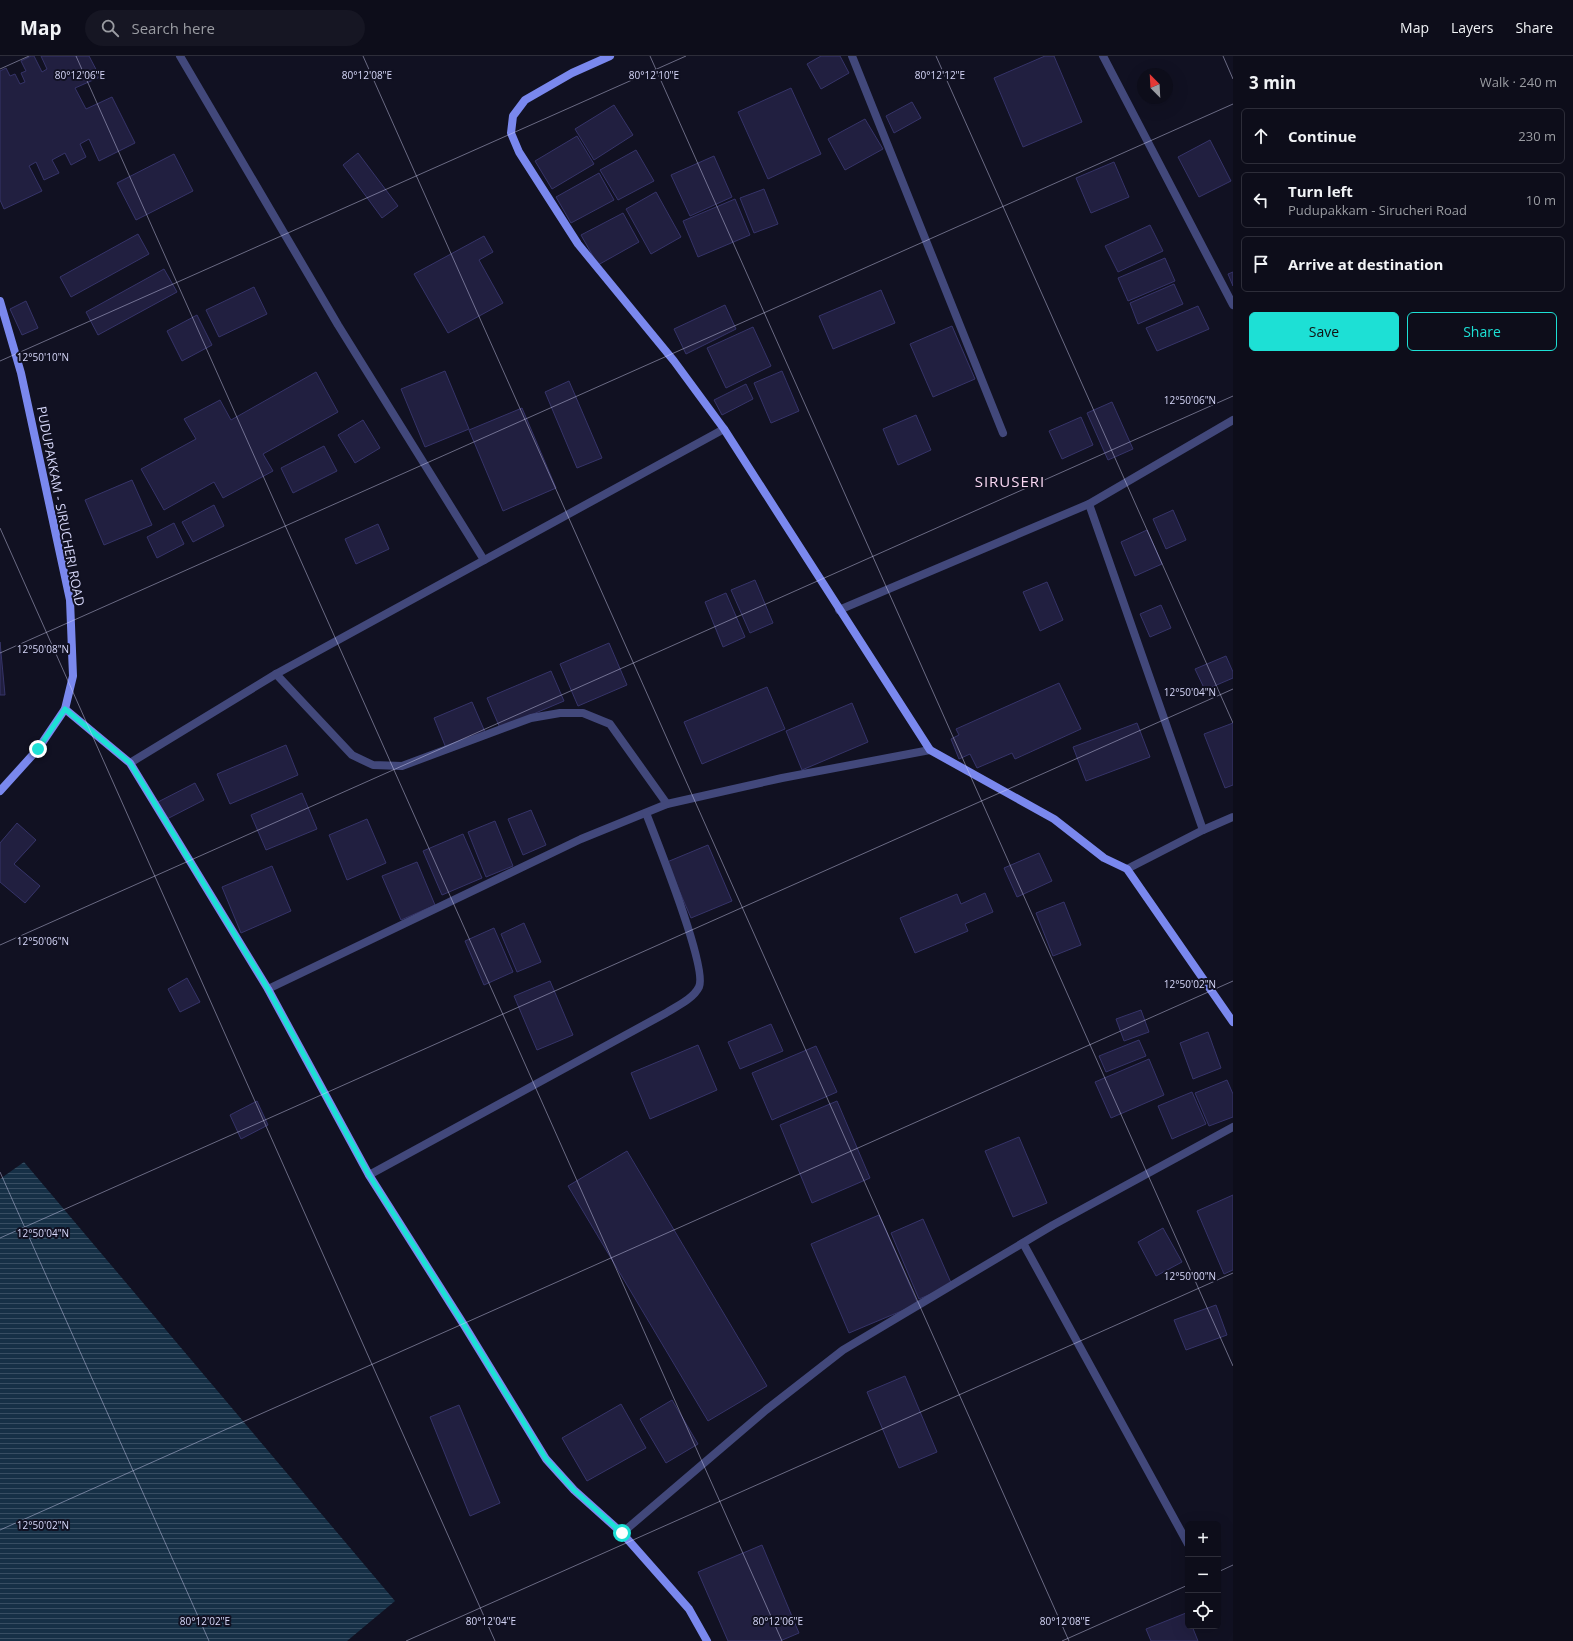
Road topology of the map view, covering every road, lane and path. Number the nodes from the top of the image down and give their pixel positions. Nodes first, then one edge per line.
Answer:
1 (180, 56) edge
2 (610, 56) edge
3 (852, 56) edge
4 (1103, 56) edge
5 (0, 301) edge
6 (1233, 305) edge
7 (1233, 420) edge
8 (724, 429) junction
9 (1003, 433) dead end
10 (1089, 504) junction
11 (484, 560) junction
12 (839, 610) junction
13 (276, 674) junction
14 (65, 709) junction
15 (930, 750) junction
16 (130, 763) junction
17 (0, 791) edge
18 (667, 804) junction
19 (646, 813) junction
20 (1233, 817) edge
21 (1203, 830) junction
22 (1127, 869) junction
23 (268, 989) junction
24 (1233, 1022) edge
25 (1233, 1127) edge
26 (369, 1175) junction
27 (1023, 1243) junction
28 (622, 1533) junction
29 (1185, 1539) edge
30 (707, 1641) edge

1 - 11 street
2 - 8 street
3 - 9 street
4 - 6 street
5 - 14 street, PUDUPAKKAM - SIRUCHERI ROAD
7 - 10 street
8 - 11 street
8 - 12 street
10 - 12 street
10 - 21 street
11 - 13 street
12 - 15 street
13 - 16 street
13 - 18 street
14 - 16 street
14 - 17 street, PUDUPAKKAM - SIRUCHERI ROAD
15 - 18 street
15 - 22 street
16 - 23 street
18 - 19 street
19 - 23 street
19 - 26 street
20 - 21 street
21 - 22 street
22 - 24 street
23 - 26 street
25 - 27 street
26 - 28 street
27 - 28 street
27 - 29 street
28 - 30 street

